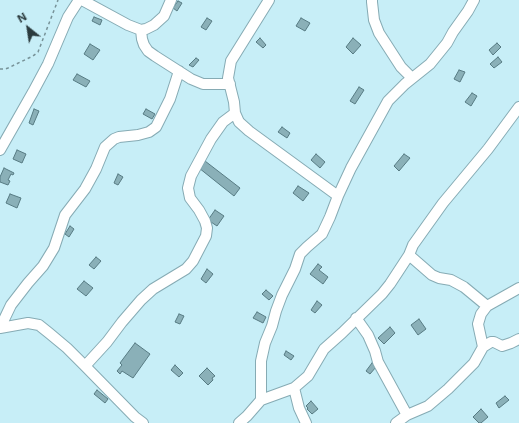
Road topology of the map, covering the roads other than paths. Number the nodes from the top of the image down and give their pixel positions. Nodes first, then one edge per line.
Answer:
1 (81, 0) edge
2 (171, 0) edge
3 (269, 0) edge
4 (372, 0) edge
5 (474, 0) edge
6 (141, 30) junction
7 (179, 71) junction
8 (412, 78) junction
9 (230, 84) junction
10 (519, 107) edge
11 (235, 113) junction
12 (0, 150) edge
13 (338, 196) junction
14 (409, 256) junction
15 (519, 288) edge
16 (487, 306) junction
17 (356, 318) junction
18 (0, 328) edge
19 (519, 339) edge
20 (483, 347) junction
21 (85, 366) junction
22 (294, 388) junction
23 (262, 400) junction
24 (407, 415) junction
25 (142, 423) edge
26 (239, 423) edge
27 (306, 423) edge
28 (396, 423) edge

1 - 6 street
1 - 12 street
2 - 6 street
3 - 9 street
4 - 8 street
5 - 8 street
6 - 7 street
7 - 9 street
7 - 18 street
8 - 13 street
9 - 11 street
10 - 14 street
11 - 13 street
11 - 21 street
13 - 23 street
14 - 16 street
14 - 17 street
15 - 16 street
16 - 20 street
17 - 22 street
17 - 24 street
18 - 21 street
19 - 20 street
20 - 24 street
21 - 25 street
22 - 23 street
22 - 27 street
23 - 26 street
24 - 28 street

